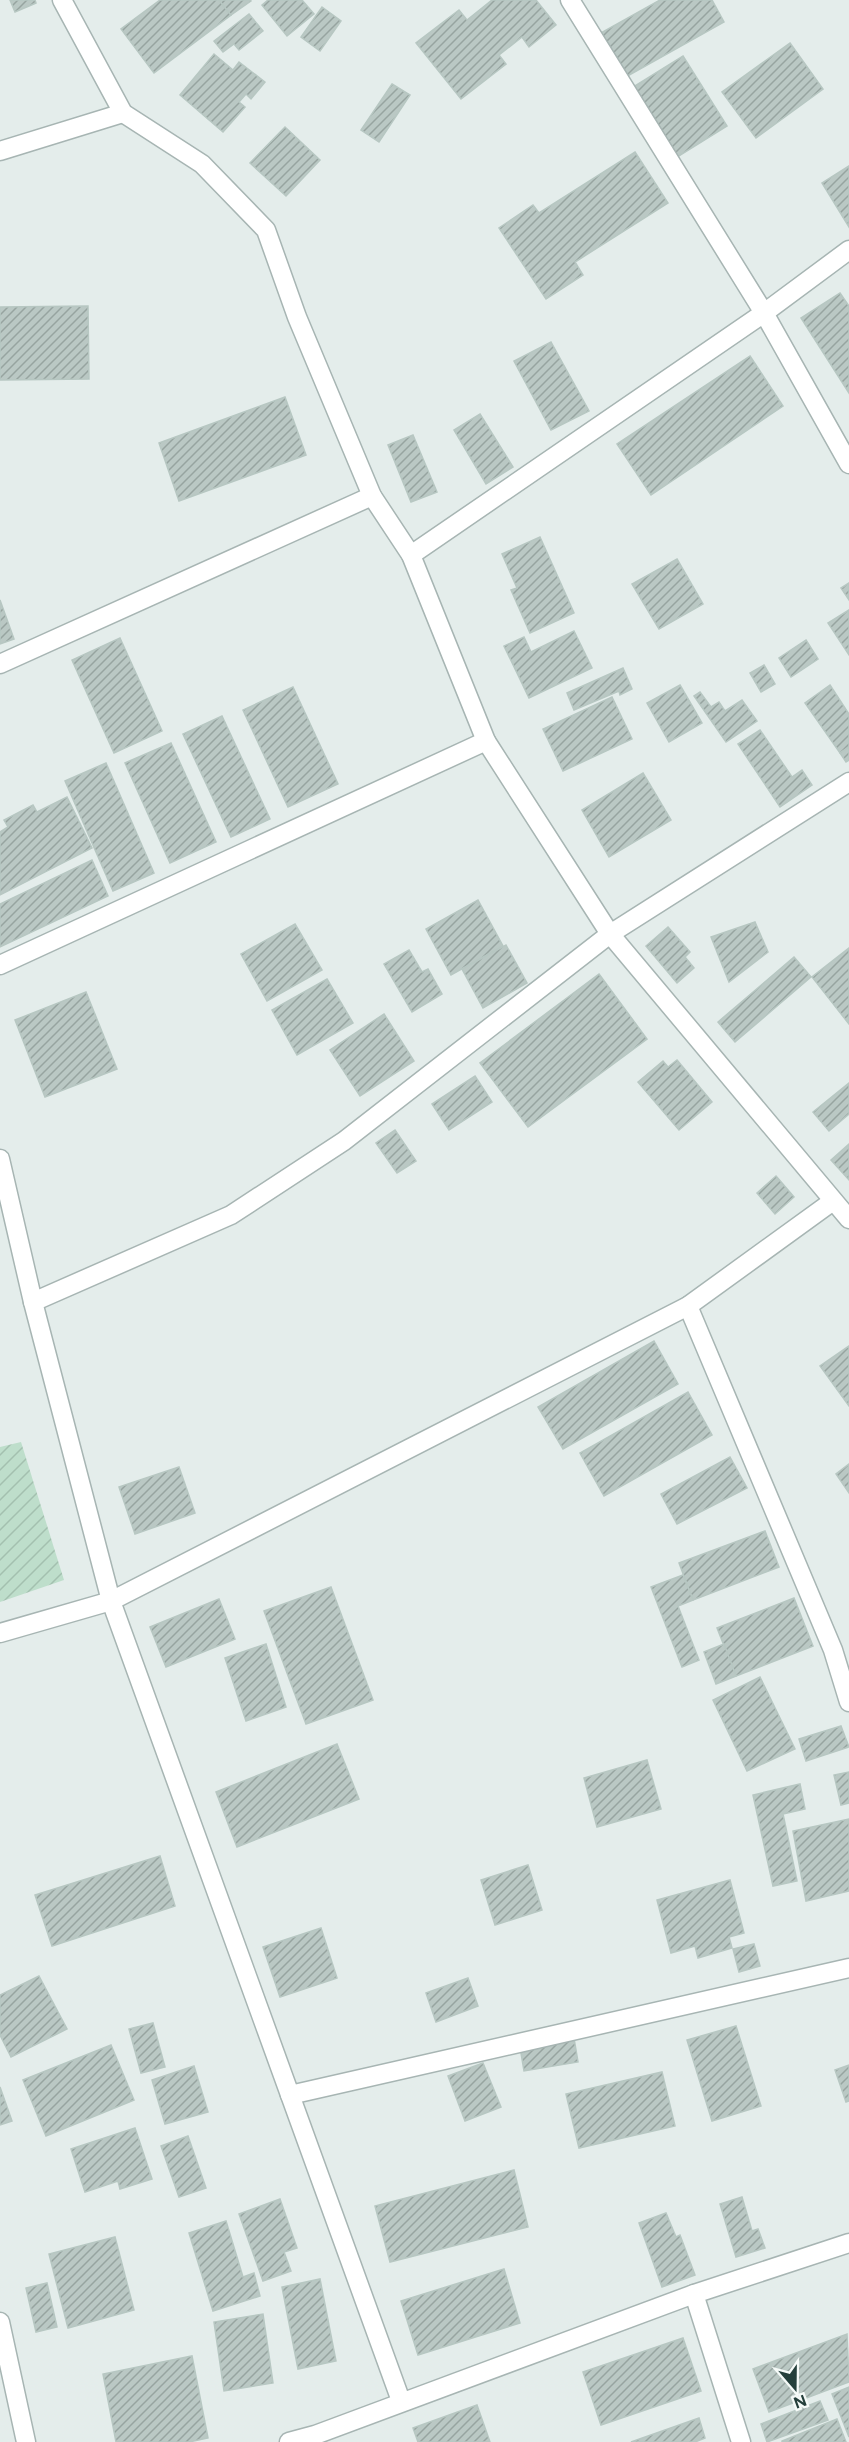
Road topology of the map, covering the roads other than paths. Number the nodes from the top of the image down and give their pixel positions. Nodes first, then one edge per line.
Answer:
1 (62, 0) edge
2 (570, 0) edge
3 (123, 113) junction
4 (0, 151) edge
5 (849, 250) edge
6 (764, 313) junction
7 (849, 464) edge
8 (372, 496) junction
9 (411, 555) junction
10 (0, 664) edge
11 (486, 741) junction
12 (849, 782) edge
13 (610, 934) junction
14 (0, 965) edge
15 (0, 1159) edge
16 (832, 1201) junction
17 (849, 1219) edge
18 (33, 1302) junction
19 (688, 1306) junction
20 (111, 1601) junction
21 (0, 1633) edge
22 (849, 1702) edge
23 (849, 1968) edge
24 (290, 2095) junction
25 (849, 2243) edge
26 (694, 2294) junction
27 (0, 2322) edge
28 (401, 2401) junction
29 (316, 2439) edge
30 (26, 2442) edge
31 (289, 2442) edge
32 (741, 2442) edge

1 - 3 street
2 - 6 street
3 - 4 street
3 - 8 street
5 - 6 street
6 - 7 street
6 - 9 street
8 - 9 street
8 - 10 street
9 - 11 street
11 - 13 street
11 - 14 street
12 - 13 street
13 - 16 street
13 - 18 street
15 - 18 street
16 - 17 street
16 - 19 street
18 - 20 street
19 - 20 street
19 - 22 street
20 - 21 street
20 - 24 street
23 - 24 street
24 - 28 street
25 - 26 street
26 - 28 street
26 - 32 street
27 - 30 street
28 - 29 street
29 - 31 street

